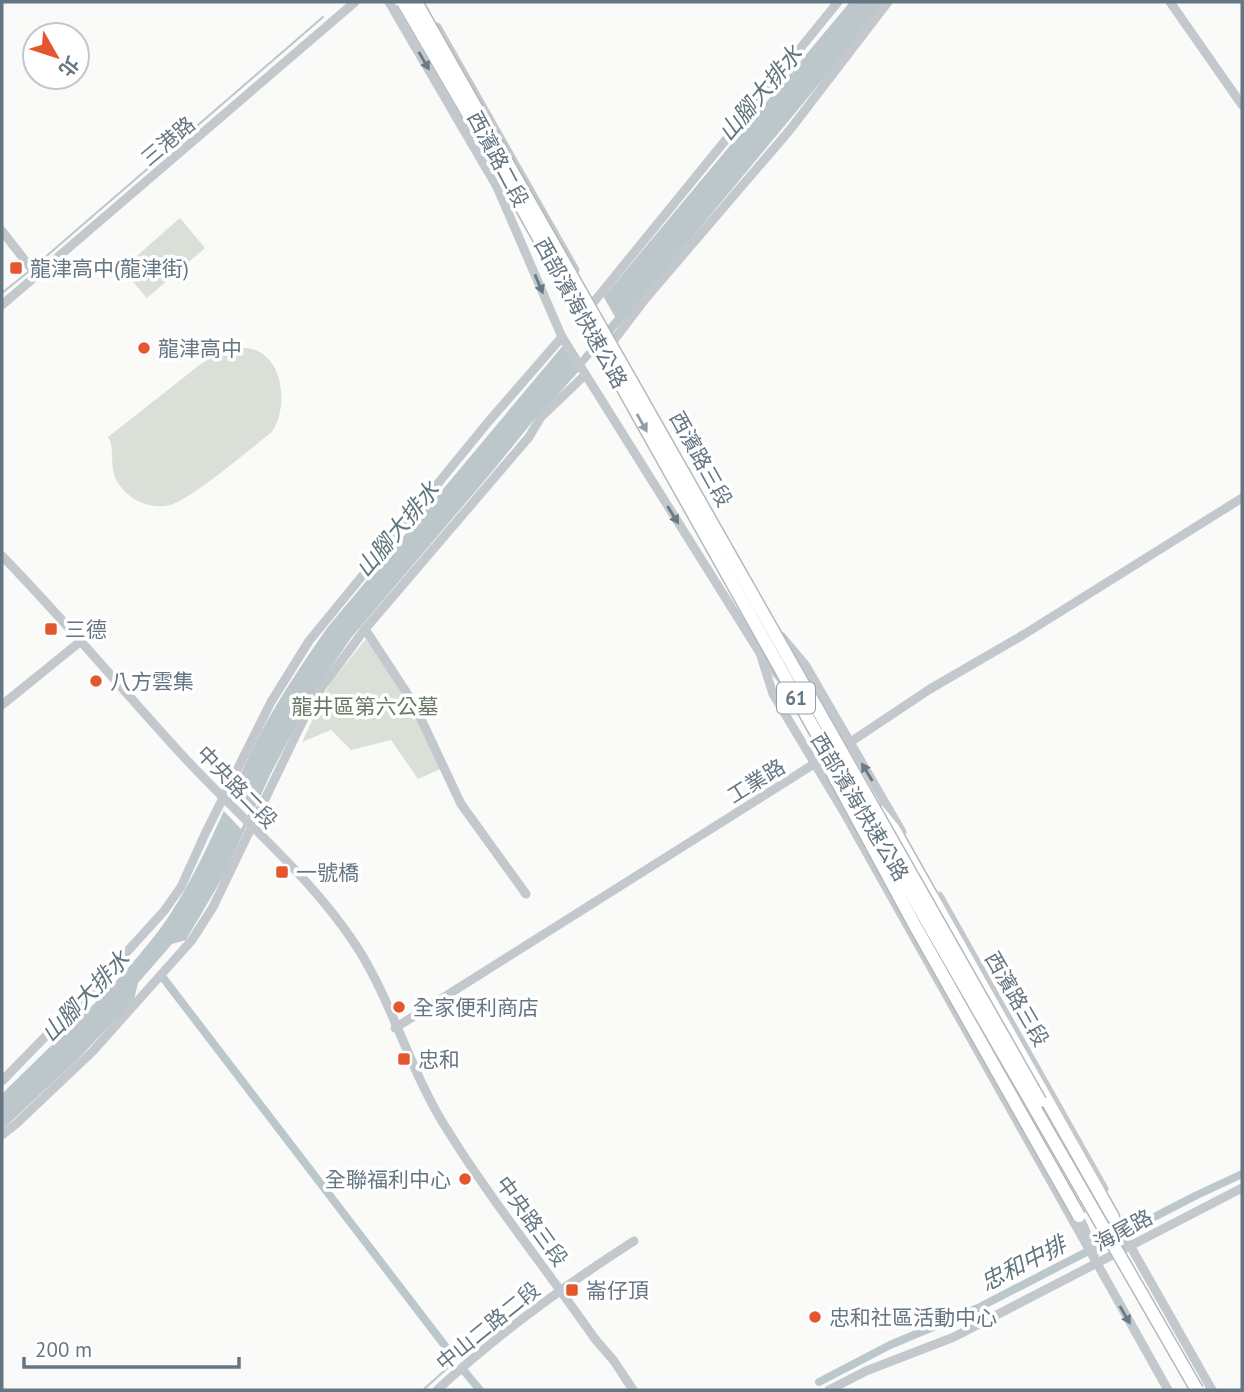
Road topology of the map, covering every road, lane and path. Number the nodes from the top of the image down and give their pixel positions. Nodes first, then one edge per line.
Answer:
1 (355, 2) edge
2 (389, 2) edge
3 (403, 2) edge
4 (416, 2) edge
5 (422, 2) edge
6 (838, 2) edge
7 (888, 2) edge
8 (1170, 2) edge
9 (1242, 105) edge
10 (2, 231) edge
11 (37, 276) junction
12 (593, 303) junction
13 (2, 305) edge
14 (562, 337) junction
15 (614, 341) junction
16 (585, 374) junction
17 (1242, 498) edge
18 (2, 556) edge
19 (365, 629) junction
20 (778, 632) junction
21 (81, 641) junction
22 (760, 653) junction
23 (2, 705) edge
24 (812, 716) junction
25 (850, 743) junction
26 (830, 752) junction
27 (816, 764) junction
28 (224, 799) junction
29 (870, 800) junction
30 (253, 829) junction
31 (526, 894) dead end
32 (396, 1028) junction
33 (413, 1066) joint
34 (2, 1081) edge
35 (2, 1135) edge
36 (1067, 1167) junction
37 (1242, 1188) edge
38 (1079, 1216) joint
39 (1115, 1221) junction
40 (634, 1241) dead end
41 (1127, 1242) junction
42 (1087, 1243) junction
43 (1113, 1252) junction
44 (1094, 1258) junction
45 (561, 1290) junction
46 (437, 1390) edge
47 (633, 1390) edge
48 (829, 1390) edge
49 (1168, 1390) edge
50 (1197, 1390) edge
51 (1212, 1390) edge

1 - 11 street, 三港路
2 -> 14 street, 西濱路二段
3 -> 26 highway, 西部濱海快速公路 / 61, bridge
4 - 29 highway, 西部濱海快速公路 / 61, bridge
5 - 12 street, 西濱路二段
6 - 12 street
7 - 15 street
8 - 9 street
10 - 11 street
11 - 13 street, 三港路
12 - 15 street, 西濱路三段, bridge
14 - 16 street, 西濱路二段
14 - 28 street
15 - 20 street, 西濱路三段
16 - 19 street
16 -> 22 street, 西濱路三段
17 - 25 street, 工業路
18 - 21 street, 中央路二段
19 - 30 street
19 - 31 street
20 - 24 street, 西濱路三段
20 - 25 street, 西濱路三段
21 - 23 street
21 - 28 street, 中央路二段
22 - 24 street, 西濱路三段
22 - 27 street, 西濱路三段
24 - 26 street, 西濱路三段
25 - 26 street, 工業路
39 -> 25 street, 西濱路三段
26 - 27 street, 工業路
26 - 36 street, 西濱路三段
26 - 38 highway, bridge
26 - 50 highway, 西部濱海快速公路 / 61, bridge
27 - 32 street, 工業路
27 - 42 street, 西濱路三段
28 - 30 street, 中央路二段
28 - 34 street
29 - 39 highway, bridge
29 - 50 highway, 西部濱海快速公路 / 61, bridge
30 - 32 street, 中央路二段
30 - 35 street
32 - 33 street, 中央路二段
33 - 45 street, 中央路三段
36 - 39 street
36 - 43 street, 西濱路三段, bridge
37 - 41 street, 海尾路
38 - 42 street
39 - 41 street, 西濱路三段
40 - 45 street, 中山二路二段
41 - 43 street, 海尾路
41 - 51 street, 西濱路三段
42 - 44 street, 西濱路三段
43 - 44 street, 海尾路
43 - 50 street, 西濱路三段
44 - 48 street, 海尾路
44 -> 49 street, 西濱路三段
45 - 46 street, 中山二路二段
45 - 47 street, 中央路三段

